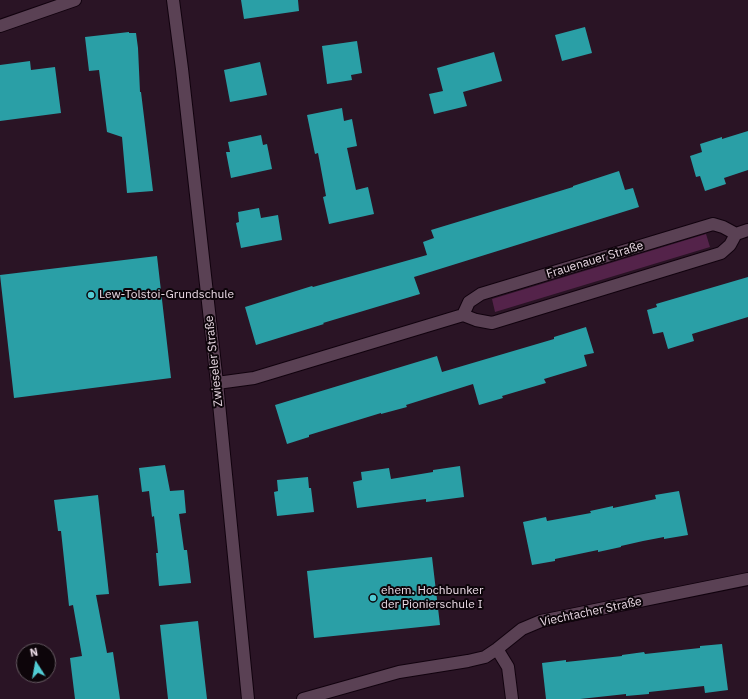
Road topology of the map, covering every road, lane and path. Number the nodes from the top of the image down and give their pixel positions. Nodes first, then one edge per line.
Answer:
1 (75, 0) edge
2 (173, 0) edge
3 (0, 26) edge
4 (748, 230) edge
5 (736, 234) junction
6 (463, 315) junction
7 (217, 382) junction
8 (748, 579) edge
9 (497, 649) junction
10 (248, 699) edge
11 (303, 699) edge
12 (512, 699) edge

1 - 3 street
2 - 7 street, Zwieseler Straße
4 - 5 street
5 - 6 street
5 - 6 street, Frauenauer Straße
6 - 7 street
7 - 10 street, Zwieseler Straße
8 - 9 street, Viechtacher Straße
9 - 11 street, Viechtacher Straße
9 - 12 street

